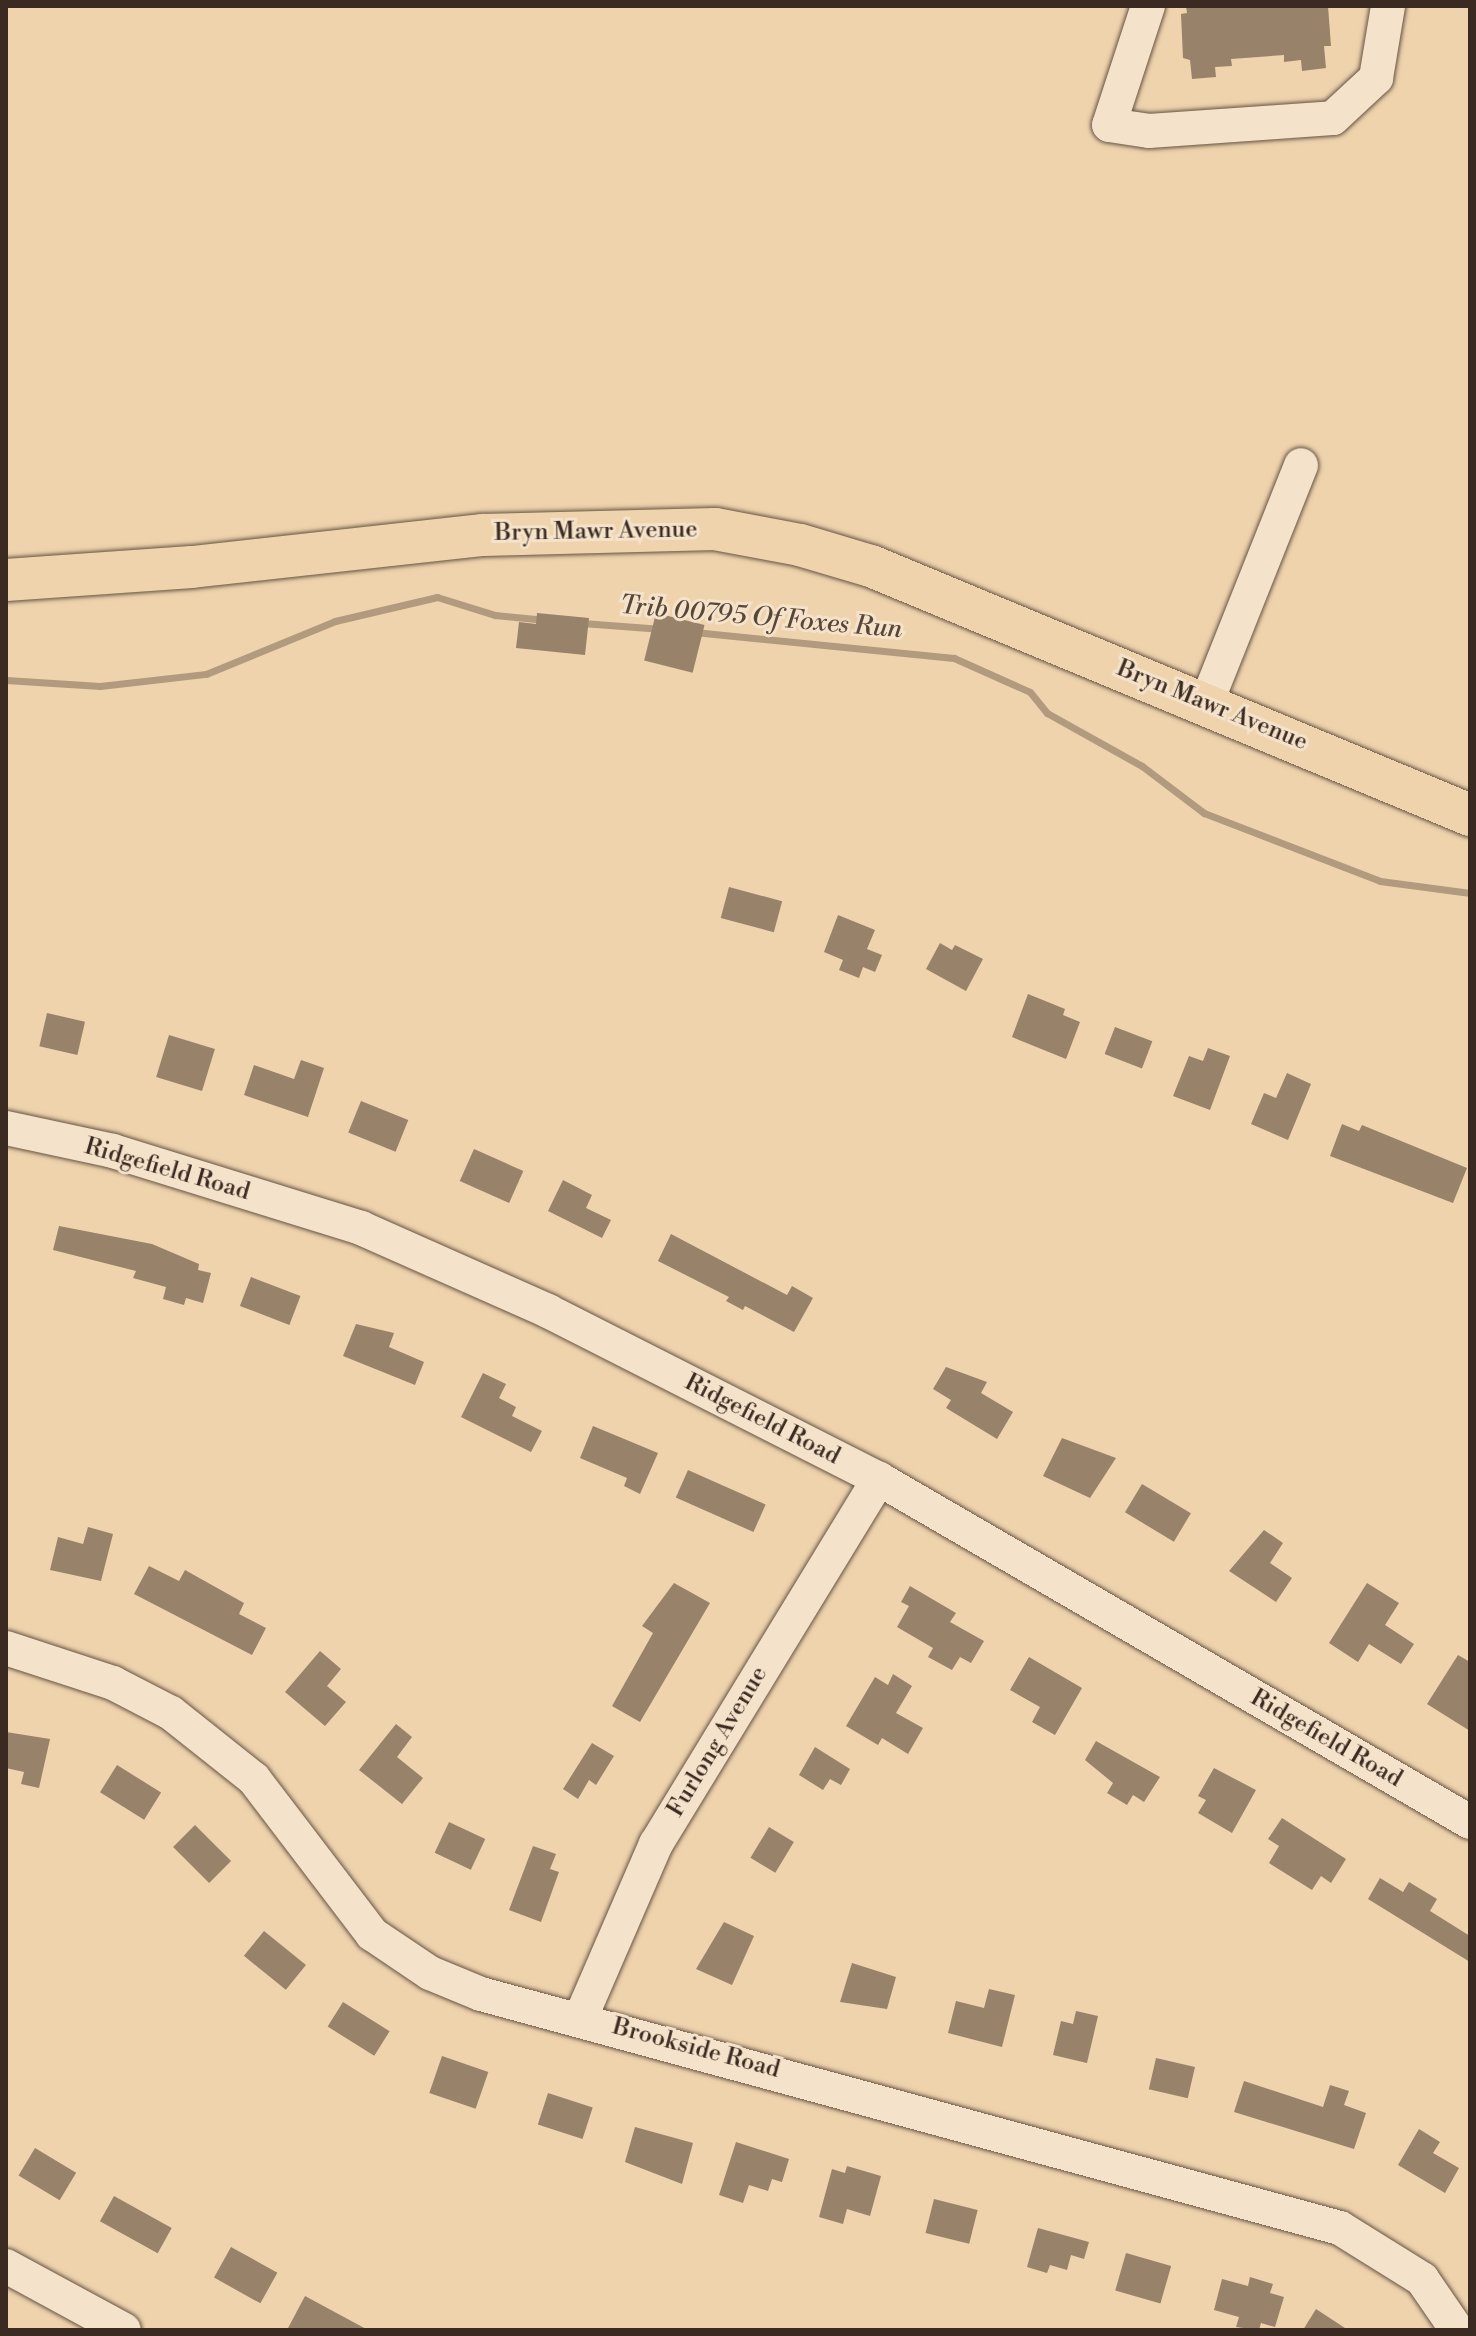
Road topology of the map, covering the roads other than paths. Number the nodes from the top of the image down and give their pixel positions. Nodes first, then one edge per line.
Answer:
1 (1148, 6) edge
2 (1388, 6) edge
3 (1301, 465) dead end
4 (6, 580) edge
5 (1206, 704) junction
6 (1470, 815) edge
7 (6, 1128) edge
8 (879, 1479) junction
9 (6, 1648) edge
10 (1470, 1822) edge
11 (581, 2017) junction
12 (6, 2266) edge
13 (124, 2330) edge
14 (1457, 2330) edge

1 - 2 street
3 - 5 street
4 - 5 main road, Bryn Mawr Avenue
5 - 6 main road, Bryn Mawr Avenue
7 - 8 street, Ridgefield Road
8 - 10 street, Ridgefield Road
8 - 11 street, Furlong Avenue
9 - 11 street, Brookside Road
11 - 14 street, Brookside Road
12 - 13 street

